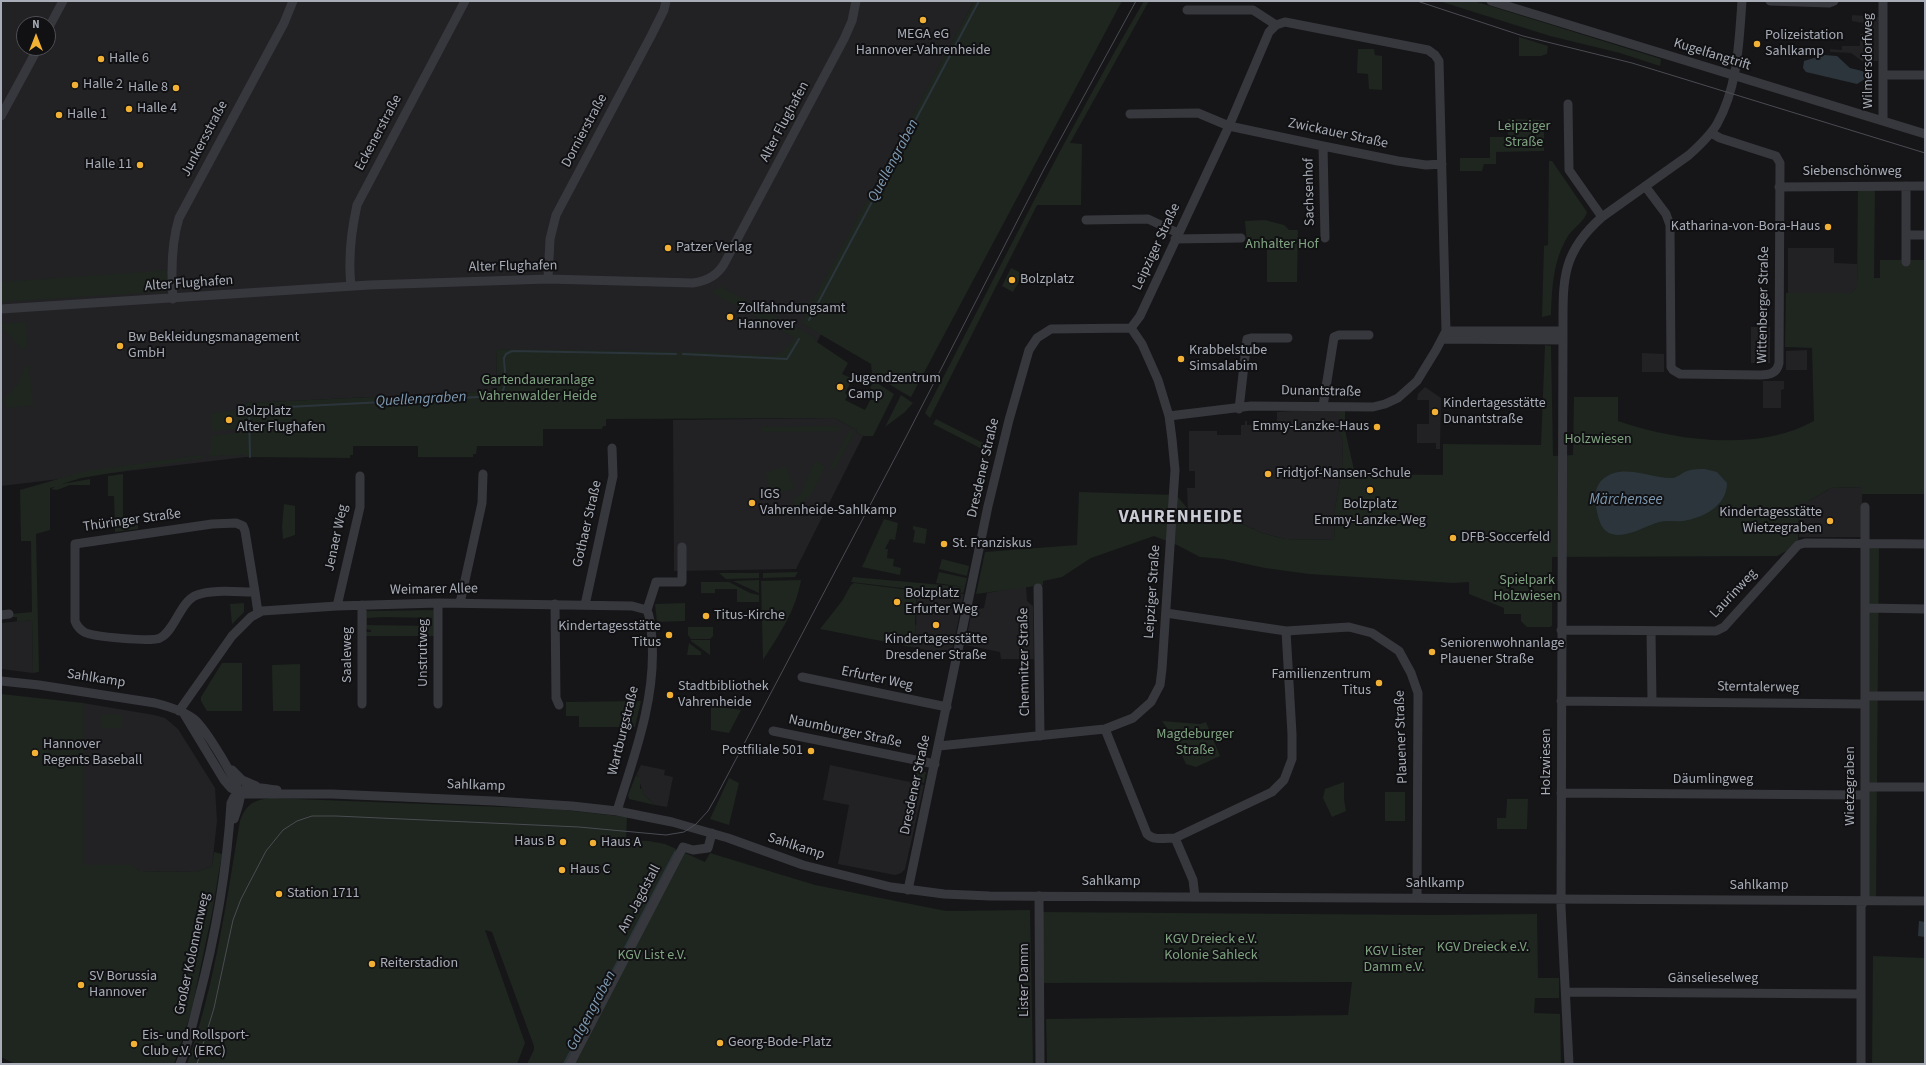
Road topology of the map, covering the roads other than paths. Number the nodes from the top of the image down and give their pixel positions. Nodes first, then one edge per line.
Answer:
1 (63, 1) edge
2 (293, 1) edge
3 (465, 1) edge
4 (666, 1) edge
5 (856, 1) edge
6 (1491, 1) edge
7 (1742, 1) edge
8 (1770, 1) edge
9 (1834, 1) edge
10 (1883, 1) edge
11 (1187, 10) dead end
12 (55, 16) edge
13 (1276, 25) junction
14 (34, 56) edge
15 (1925, 75) edge
16 (1734, 76) junction
17 (1884, 76) junction
18 (1568, 104) dead end
19 (1130, 114) dead end
20 (1, 116) edge
21 (1883, 121) junction
22 (1229, 126) junction
23 (1711, 133) junction
24 (1925, 134) edge
25 (1323, 146) junction
26 (1442, 164) junction
27 (1645, 186) junction
28 (1780, 186) junction
29 (1906, 186) junction
30 (1925, 186) edge
31 (1602, 217) junction
32 (1086, 220) dead end
33 (1906, 235) junction
34 (1925, 235) edge
35 (1177, 236) junction
36 (1241, 238) dead end
37 (1325, 238) dead end
38 (1906, 262) dead end
39 (548, 280) junction
40 (351, 286) junction
41 (173, 299) junction
42 (1, 309) edge
43 (1130, 328) junction
44 (1369, 335) dead end
45 (1444, 335) junction
46 (1563, 336) junction
47 (1288, 338) dead end
48 (1323, 406) junction
49 (1239, 409) junction
50 (1169, 416) junction
51 (612, 448) dead end
52 (483, 474) dead end
53 (360, 476) dead end
54 (1865, 507) dead end
55 (1865, 544) junction
56 (1925, 544) edge
57 (682, 547) dead end
58 (1038, 588) dead end
59 (255, 592) junction
60 (438, 603) junction
61 (460, 603) junction
62 (555, 604) junction
63 (362, 605) junction
64 (585, 605) junction
65 (337, 606) junction
66 (1865, 608) junction
67 (1925, 609) edge
68 (647, 610) junction
69 (258, 613) junction
70 (1166, 613) junction
71 (1561, 630) junction
72 (1286, 631) junction
73 (1651, 631) junction
74 (802, 677) dead end
75 (1, 681) edge
76 (1925, 696) edge
77 (1865, 700) junction
78 (1561, 701) junction
79 (1652, 701) junction
80 (362, 704) dead end
81 (438, 704) dead end
82 (559, 705) dead end
83 (947, 707) junction
84 (181, 712) junction
85 (1105, 729) junction
86 (773, 731) dead end
87 (1040, 736) junction
88 (939, 746) junction
89 (225, 764) junction
90 (935, 764) junction
91 (224, 780) junction
92 (1925, 787) edge
93 (239, 791) junction
94 (1865, 791) junction
95 (263, 792) junction
96 (1561, 793) junction
97 (231, 803) junction
98 (617, 811) junction
99 (235, 818) junction
100 (712, 833) junction
101 (1175, 838) junction
102 (227, 848) junction
103 (908, 890) junction
104 (1038, 896) junction
105 (1195, 897) junction
106 (1417, 898) junction
107 (1561, 899) junction
108 (1865, 900) junction
109 (1925, 901) edge
110 (1566, 992) junction
111 (1861, 994) junction
112 (180, 1064) edge
113 (570, 1064) edge
114 (1040, 1064) edge
115 (1569, 1064) edge
116 (1861, 1064) edge

1 - 12 street
2 - 41 street, Junkersstraße
3 - 40 street, Eckenerstraße
4 - 39 street, Dornierstraße
5 - 39 street, Alter Flughafen
6 - 16 street, Kugelfangtrift
7 - 16 street, Holzwiesen
8 - 9 street
10 - 17 street, Wilmersdorfweg
11 - 13 street
13 - 22 street, Leipziger Straße
13 - 26 street
14 - 20 street
15 - 17 street
16 - 21 street, Kugelfangtrift
16 - 23 street, Holzwiesen
17 - 21 street, Wilmersdorfweg
18 - 31 street
19 - 22 street, Zwickauer Straße
21 - 24 street, Kugelfangtrift
22 - 25 street, Zwickauer Straße
22 - 35 street, Leipziger Straße
23 - 27 street, Holzwiesen
23 - 28 street, Wittenberger Straße
25 - 26 street, Zwickauer Straße
25 - 37 street, Sachsenhof
26 - 45 street
27 - 28 street, Wittenberger Straße
27 - 31 street, Holzwiesen
28 - 29 street, Siebenschönweg
29 - 30 street, Siebenschönweg
29 - 33 street
31 - 46 street, Holzwiesen
32 - 35 street
33 - 34 street
33 - 38 street
35 - 36 street
35 - 43 street, Leipziger Straße
39 - 40 street, Alter Flughafen
40 - 41 street, Alter Flughafen
41 - 42 street, Alter Flughafen
43 - 50 street, Leipziger Straße
43 - 83 street, Dresdener Straße
44 - 48 street
45 - 46 street
45 - 48 street, Dunantstraße
46 - 71 street, Holzwiesen
47 - 49 street
48 - 49 street, Dunantstraße
49 - 50 street, Dunantstraße
50 - 70 street, Leipziger Straße
51 - 64 street, Gothaer Straße
52 - 61 street
53 - 65 street, Jenaer Weg
54 - 55 street, Wietzegraben
55 - 56 street, Laurinweg
55 - 66 street, Wietzegraben
55 - 73 street, Laurinweg
57 - 68 street
58 - 87 street, Chemnitzer Straße
59 - 59 street, Thüringer Straße
59 - 69 street, Thüringer Straße
60 - 61 street, Weimarer Allee
60 - 63 street, Weimarer Allee
60 - 81 street, Unstrutweg
61 - 62 street, Weimarer Allee
62 - 64 street, Weimarer Allee
62 - 82 street
63 - 65 street, Weimarer Allee
63 - 80 street, Saaleweg
64 - 68 street, Weimarer Allee
65 - 69 street, Weimarer Allee
66 - 67 street
66 - 77 street, Wietzegraben
68 - 98 street, Wartburgstraße
69 - 84 street, Weimarer Allee
70 - 72 street, Plauener Straße
70 - 85 street, Leipziger Straße
71 - 73 street, Laurinweg
71 - 78 street, Holzwiesen
72 - 101 street
72 - 106 street, Plauener Straße
73 - 79 street
74 - 83 street, Erfurter Weg
75 - 84 street, Sahlkamp
76 - 77 street, Sterntalerweg
77 - 79 street, Sterntalerweg
77 - 94 street, Wietzegraben
78 - 79 street, Sterntalerweg
78 - 96 street, Holzwiesen
83 - 88 street, Dresdener Straße
84 - 89 street, Sahlkamp
84 - 91 street
85 - 87 street, Leipziger Straße
85 - 101 street
86 - 90 street, Naumburger Straße
87 - 88 street, Leipziger Straße
88 - 90 street, Dresdener Straße
89 - 93 street, Sahlkamp
89 - 95 street, Sahlkamp
90 - 103 street, Dresdener Straße
91 - 93 street
91 - 97 street, Großer Kolonnenweg
92 - 94 street, Däumlingweg
93 - 95 street, Sahlkamp
93 - 97 street, Großer Kolonnenweg
93 - 99 street, Großer Kolonnenweg
94 - 96 street, Däumlingweg
94 - 108 street, Wietzegraben
95 - 98 street, Sahlkamp
95 - 99 street
96 - 107 street, Holzwiesen
97 - 102 street, Großer Kolonnenweg
98 - 100 street, Sahlkamp
99 - 102 street, Großer Kolonnenweg
100 - 103 street, Sahlkamp
100 - 113 street, Am Jagdstall
101 - 105 street
102 - 112 street, Großer Kolonnenweg
103 - 104 street, Sahlkamp
104 - 105 street, Sahlkamp
104 - 114 street, Lister Damm
105 - 106 street, Sahlkamp
106 - 107 street, Sahlkamp
107 - 108 street, Sahlkamp
107 - 110 street, Holzwiesen
108 - 109 street, Sahlkamp
108 - 111 street, Wietzegraben
110 - 111 street, Gänselieselweg
110 - 115 street, Holzwiesen
111 - 116 street, Wietzegraben

